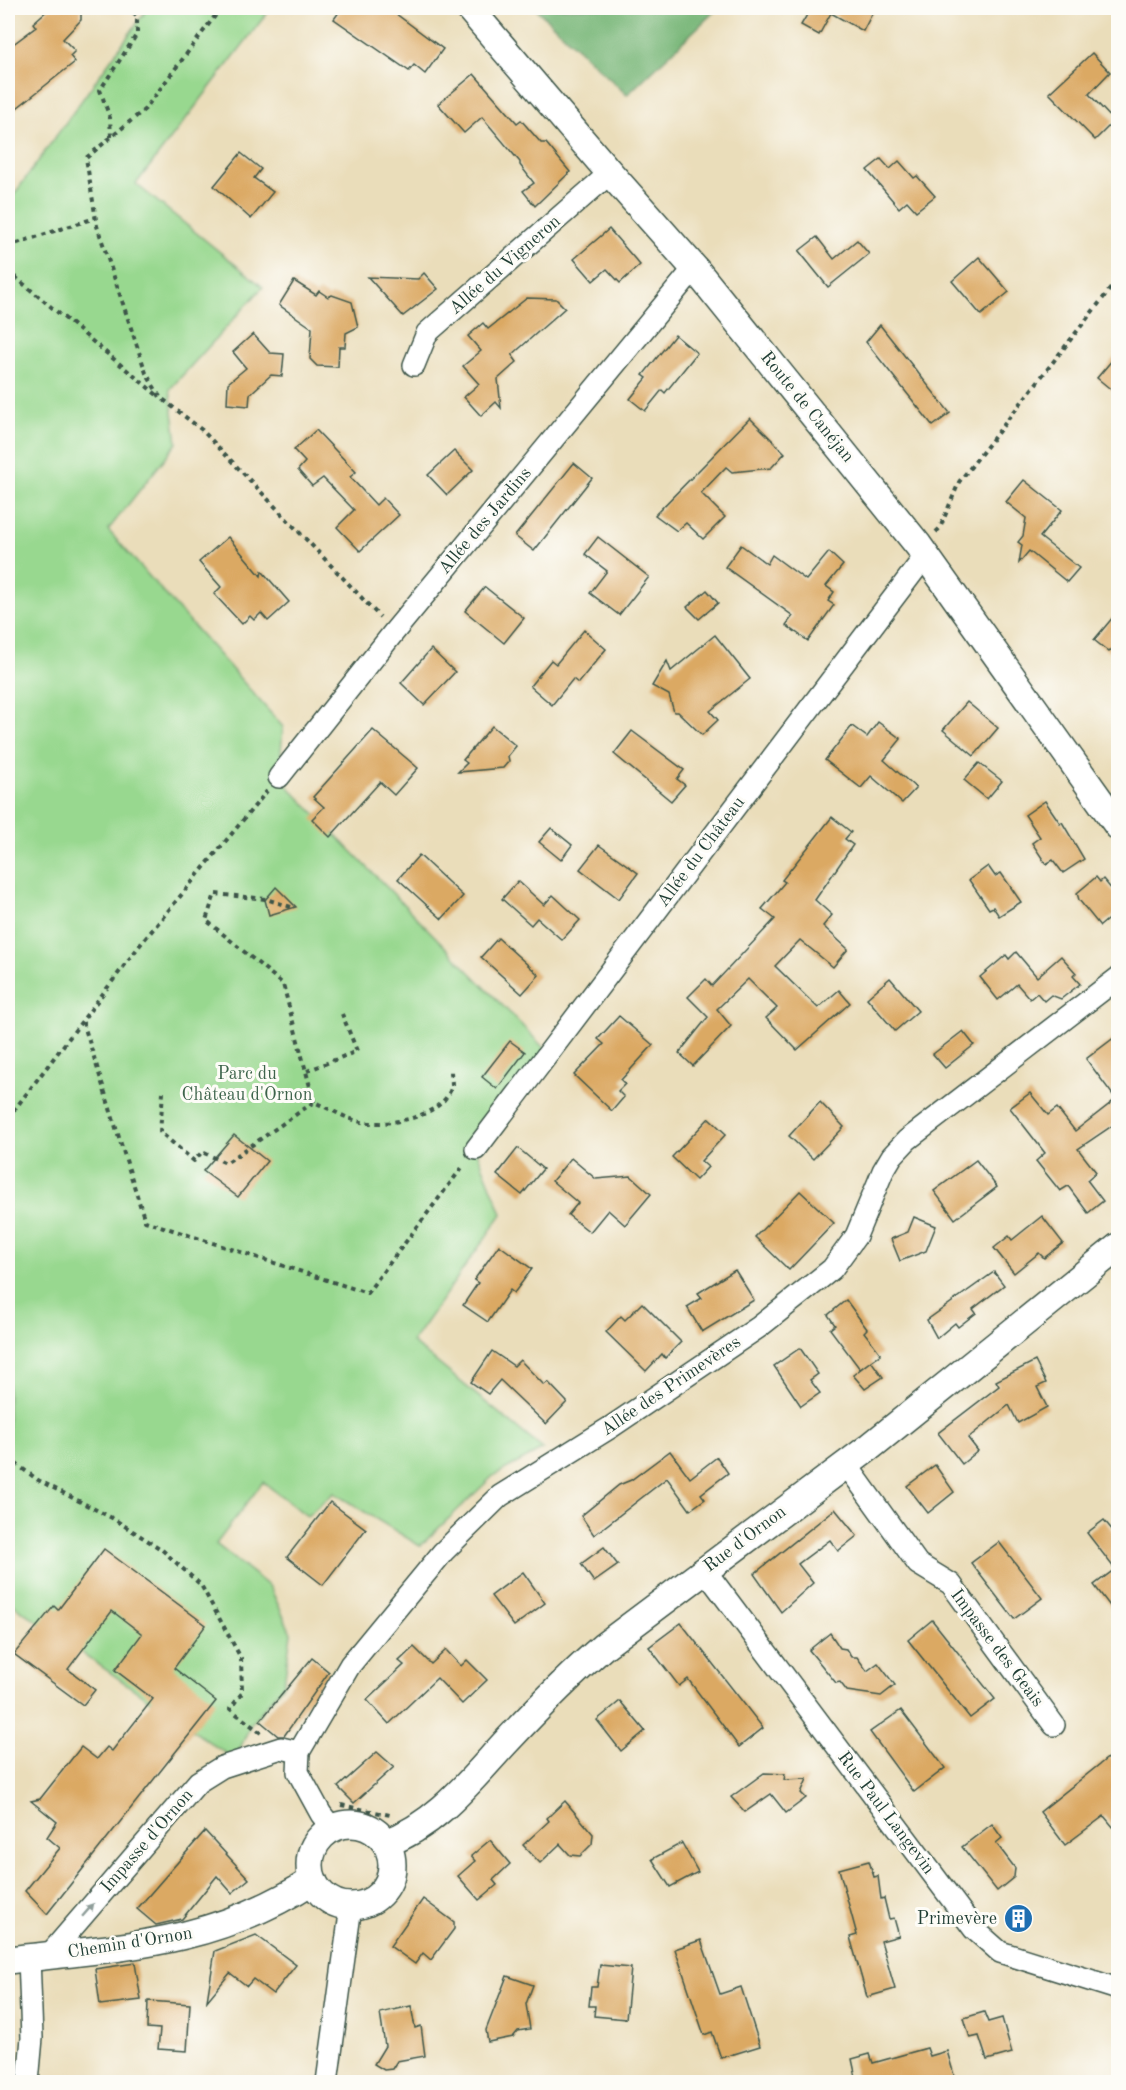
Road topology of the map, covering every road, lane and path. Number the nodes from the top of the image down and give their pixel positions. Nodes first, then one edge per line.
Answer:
1 (129, 8) edge
2 (221, 8) edge
3 (469, 8) edge
4 (111, 137) junction
5 (610, 173) junction
6 (95, 218) junction
7 (8, 246) edge
8 (696, 270) junction
9 (8, 271) edge
10 (1119, 279) edge
11 (414, 365) dead end
12 (160, 397) junction
13 (922, 550) junction
14 (394, 632) junction
15 (279, 777) joint
16 (1119, 826) edge
17 (291, 907) dead end
18 (1119, 978) edge
19 (342, 1014) dead end
20 (83, 1022) junction
21 (307, 1071) junction
22 (451, 1071) dead end
23 (163, 1092) dead end
24 (314, 1102) junction
25 (8, 1118) edge
26 (476, 1149) joint
27 (1119, 1247) edge
28 (8, 1458) edge
29 (846, 1464) junction
30 (704, 1569) junction
31 (1054, 1725) dead end
32 (290, 1750) junction
33 (332, 1828) junction
34 (386, 1844) junction
35 (313, 1880) junction
36 (351, 1906) junction
37 (29, 1957) edge
38 (1119, 1989) edge
39 (28, 2082) edge
40 (327, 2082) edge

1 - 4 path
2 - 4 path
3 - 5 street, Route de Canéjan
4 - 6 path
5 - 8 street, Route de Canéjan
5 - 11 street, Allée du Vigneron
6 - 7 path
6 - 12 path
8 - 13 street, Route de Canéjan
8 - 14 street, Allée des Jardins
9 - 12 path
10 - 13 path
12 - 14 path
13 - 16 street, Route de Canéjan
13 - 26 street, Allée du Château
14 - 15 street, Allée des Jardins
15 - 20 path
17 - 21 path
18 - 32 street, Allée des Primevères
19 - 21 path
20 - 25 path
20 - 26 path
21 - 24 path
22 - 24 path
23 - 24 path
27 - 29 street, Rue d'Ornon
28 - 32 path
29 - 30 street, Rue d'Ornon
29 - 31 street, Impasse des Geais
30 - 34 street, Rue d'Ornon
30 - 38 street, Rue Paul Langevin
32 - 33 street
37 -> 32 street, Impasse d'Ornon
33 - 34 street
33 - 35 street
34 - 36 street
35 - 36 street
35 - 37 street, Chemin d'Ornon
36 - 40 street
37 - 39 street

